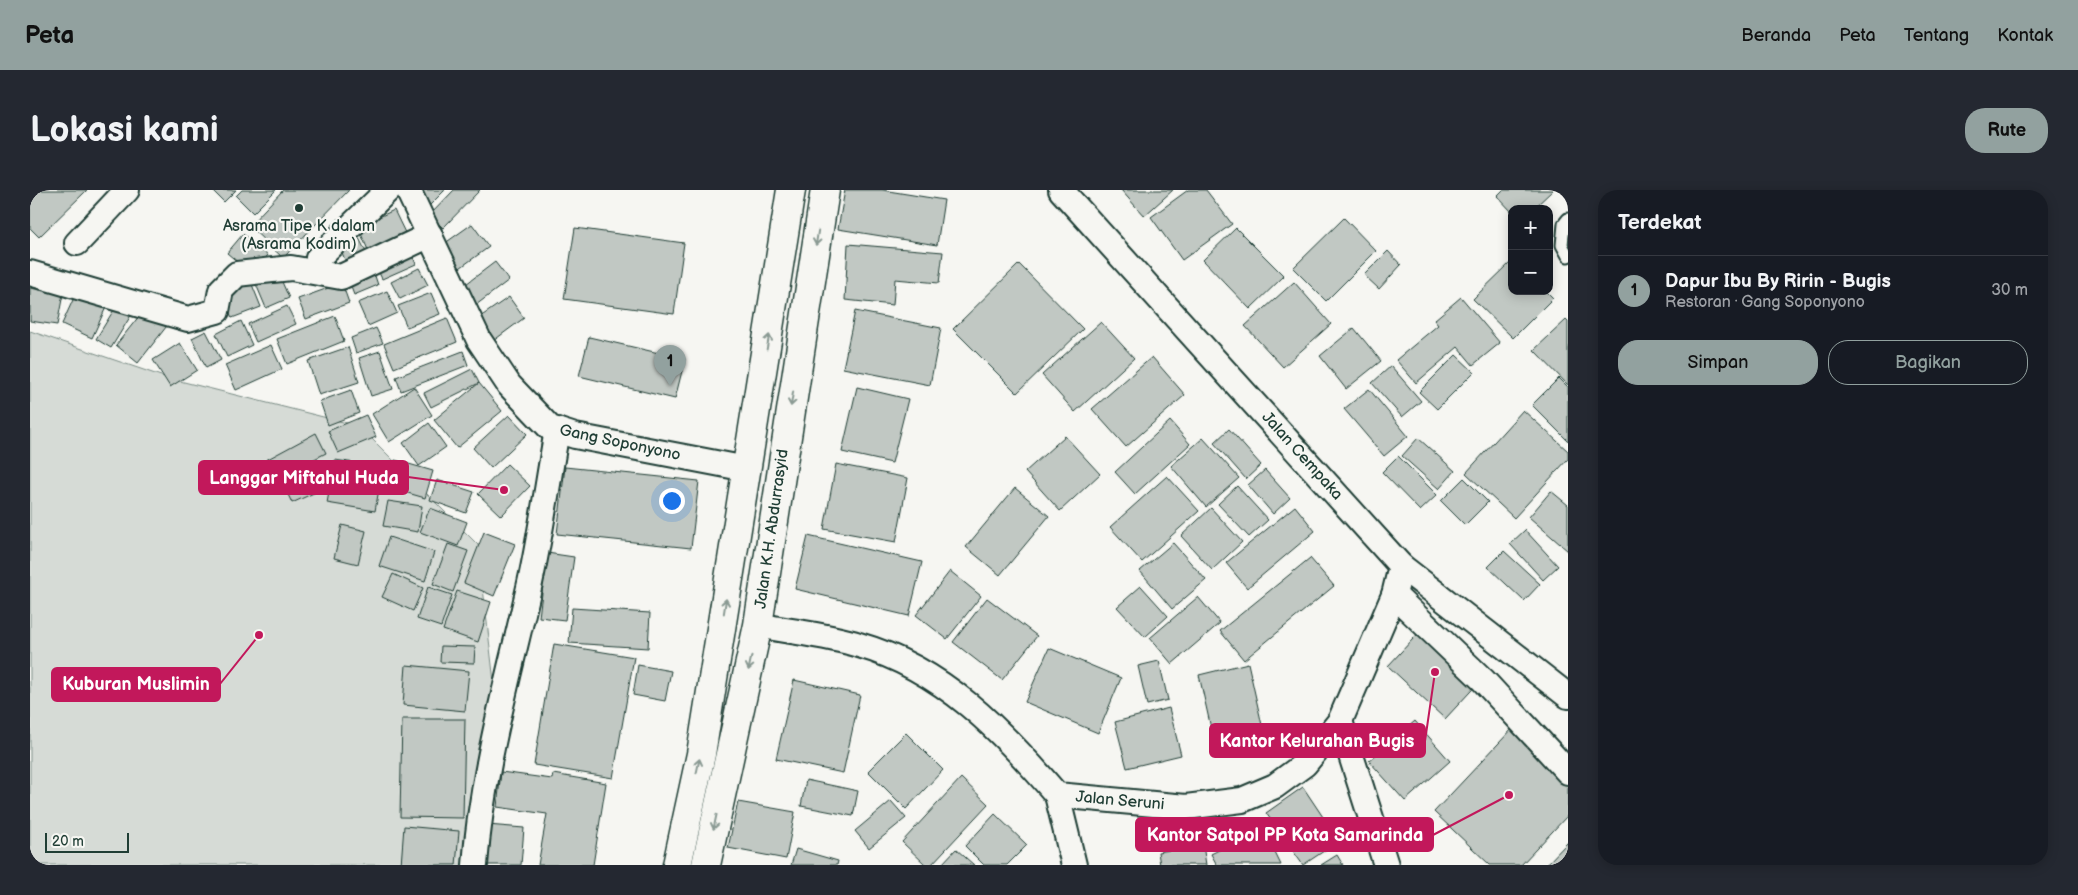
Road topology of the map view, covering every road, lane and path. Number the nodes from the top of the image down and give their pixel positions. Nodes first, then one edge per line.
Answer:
1 (127, 190) edge
2 (388, 190) edge
3 (408, 190) edge
4 (791, 190) edge
5 (825, 190) edge
6 (1061, 190) edge
7 (1568, 219) edge
8 (428, 231) junction
9 (77, 243) dead end
10 (1568, 256) edge
11 (318, 258) dead end
12 (30, 273) edge
13 (557, 430) junction
14 (747, 469) junction
15 (1401, 566) junction
16 (1394, 595) junction
17 (758, 625) junction
18 (1568, 696) edge
19 (1340, 721) junction
20 (1568, 772) edge
21 (1057, 796) junction
22 (475, 865) edge
23 (677, 865) edge
24 (706, 865) edge
25 (1074, 865) edge
26 (1386, 865) edge

1 - 9 street
2 - 11 street
3 - 8 street, Gang Soponyono
14 -> 4 street, Jalan K.H. Abdurrasyid
5 -> 17 street, Jalan K.H. Abdurrasyid
6 - 15 street, Jalan Cempaka
7 - 10 lane
8 - 12 street
8 - 13 street, Gang Soponyono
13 - 14 street, Gang Soponyono
13 - 22 street
23 -> 14 street, Jalan K.H. Abdurrasyid
15 - 16 street, Jalan Seruni
15 - 18 street, Jalan Cempaka
16 - 19 street, Jalan Seruni
16 - 20 street
17 - 21 street, Jalan Seruni
17 -> 24 street, Jalan K.H. Abdurrasyid
19 - 21 street, Jalan Seruni
19 - 26 street
21 - 25 street

